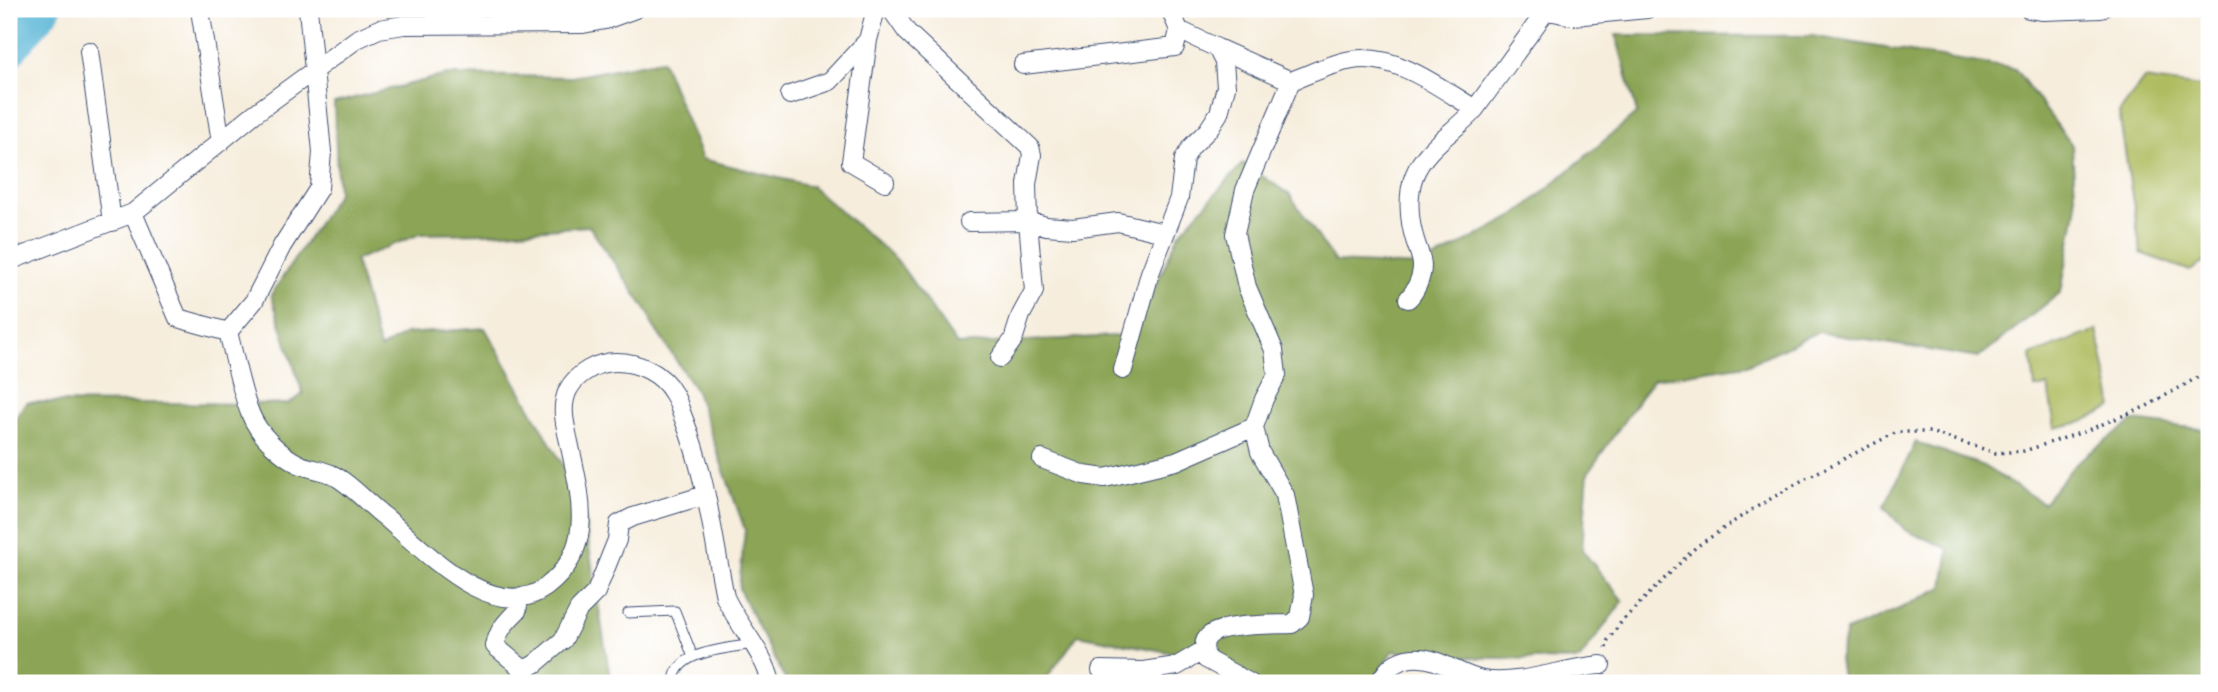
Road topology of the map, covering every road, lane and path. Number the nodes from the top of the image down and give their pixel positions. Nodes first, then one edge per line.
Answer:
1 (307, 9) edge
2 (635, 9) edge
3 (876, 9) edge
4 (891, 9) edge
5 (1170, 9) edge
6 (1647, 9) edge
7 (2029, 9) edge
8 (2101, 9) edge
9 (200, 10) dead end
10 (1542, 10) edge
11 (1179, 30) junction
12 (868, 40) junction
13 (1217, 48) junction
14 (89, 51) dead end
15 (1023, 65) dead end
16 (315, 70) junction
17 (1291, 80) junction
18 (790, 95) dead end
19 (1475, 109) junction
20 (221, 142) junction
21 (885, 182) dead end
22 (133, 213) junction
23 (1028, 221) junction
24 (112, 222) junction
25 (970, 222) dead end
26 (1164, 233) junction
27 (9, 261) edge
28 (1408, 299) dead end
29 (228, 332) junction
30 (1000, 358) dead end
31 (1123, 370) dead end
32 (2209, 371) edge
33 (1254, 427) junction
34 (1042, 459) dead end
35 (705, 495) junction
36 (519, 599) junction
37 (628, 613) dead end
38 (752, 644) junction
39 (1204, 650) junction
40 (693, 657) junction
41 (1601, 665) joint
42 (1101, 670) dead end
43 (674, 683) edge
44 (771, 683) edge
45 (1250, 683) edge
46 (1379, 683) edge

1 - 16 street
2 - 16 street
3 - 12 street
4 - 23 street
5 - 11 street
6 - 10 street
7 - 8 street
9 - 20 street
10 - 19 street
11 - 13 street
11 - 15 street
12 - 18 street
12 - 21 street
13 - 17 street
13 - 26 street
14 - 24 street
16 - 20 street
16 - 29 street
17 - 19 street
17 - 33 street
19 - 28 street
20 - 22 street
22 - 24 street
22 - 29 street
23 - 25 street
23 - 26 street
23 - 30 street
24 - 27 street
26 - 31 street
29 - 36 street
32 - 41 path
33 - 34 street
33 - 39 street
35 - 36 street
35 - 36 street
35 - 38 street
37 - 40 lane
38 - 40 lane
38 - 44 street
39 - 42 street
39 - 45 street
40 - 43 lane
41 - 46 street

